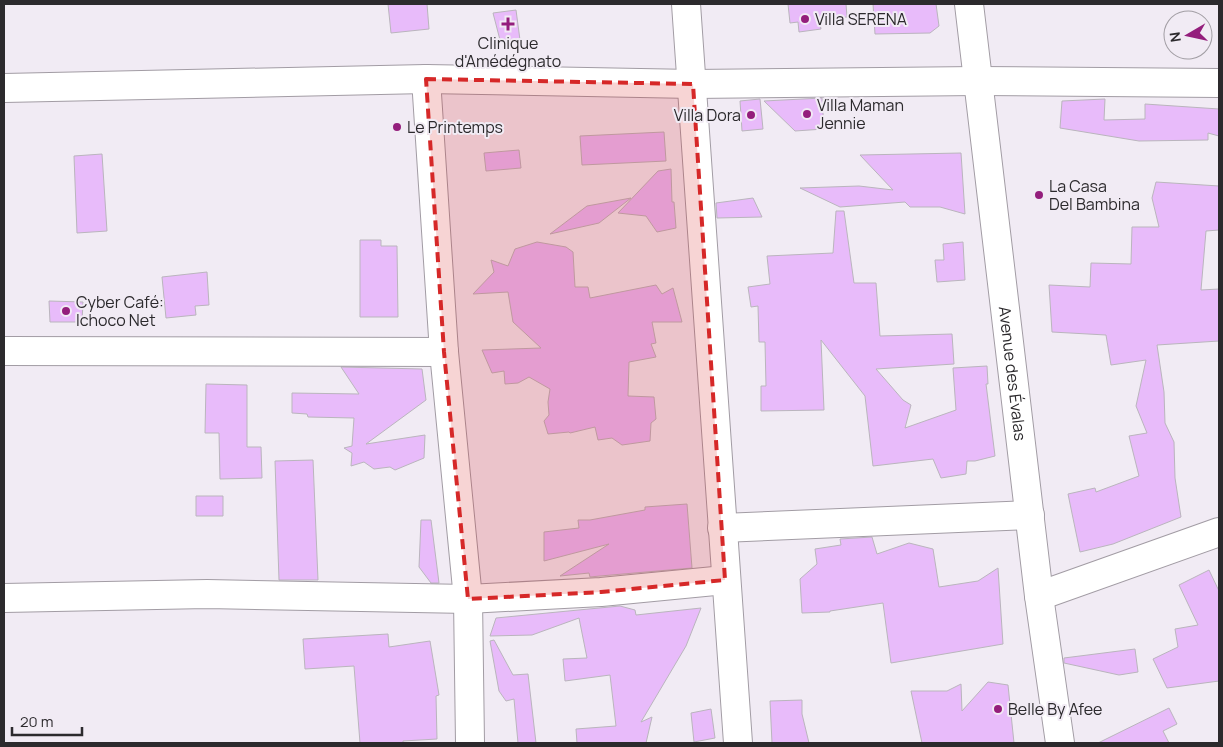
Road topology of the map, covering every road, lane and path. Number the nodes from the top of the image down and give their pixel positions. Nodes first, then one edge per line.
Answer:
1 (686, 4) edge
2 (969, 4) edge
3 (426, 80) junction
4 (977, 81) junction
5 (1219, 83) edge
6 (692, 84) junction
7 (4, 88) edge
8 (4, 351) edge
9 (444, 352) junction
10 (1030, 515) junction
11 (722, 528) junction
12 (1219, 532) edge
13 (725, 580) junction
14 (1039, 596) junction
15 (4, 598) edge
16 (468, 599) junction
17 (470, 743) edge
18 (738, 743) edge
19 (1060, 743) edge

1 - 6 street
2 - 4 street, Avenue des Évalas
3 - 6 street
3 - 7 street
3 - 9 street
4 - 5 street
4 - 6 street
4 - 10 street, Avenue des Évalas
6 - 11 street
8 - 9 street
9 - 16 street
10 - 11 street
10 - 14 street, Avenue des Évalas
11 - 13 street
12 - 14 street
13 - 16 street
13 - 18 street
14 - 19 street, Avenue des Évalas
15 - 16 street
16 - 17 street

